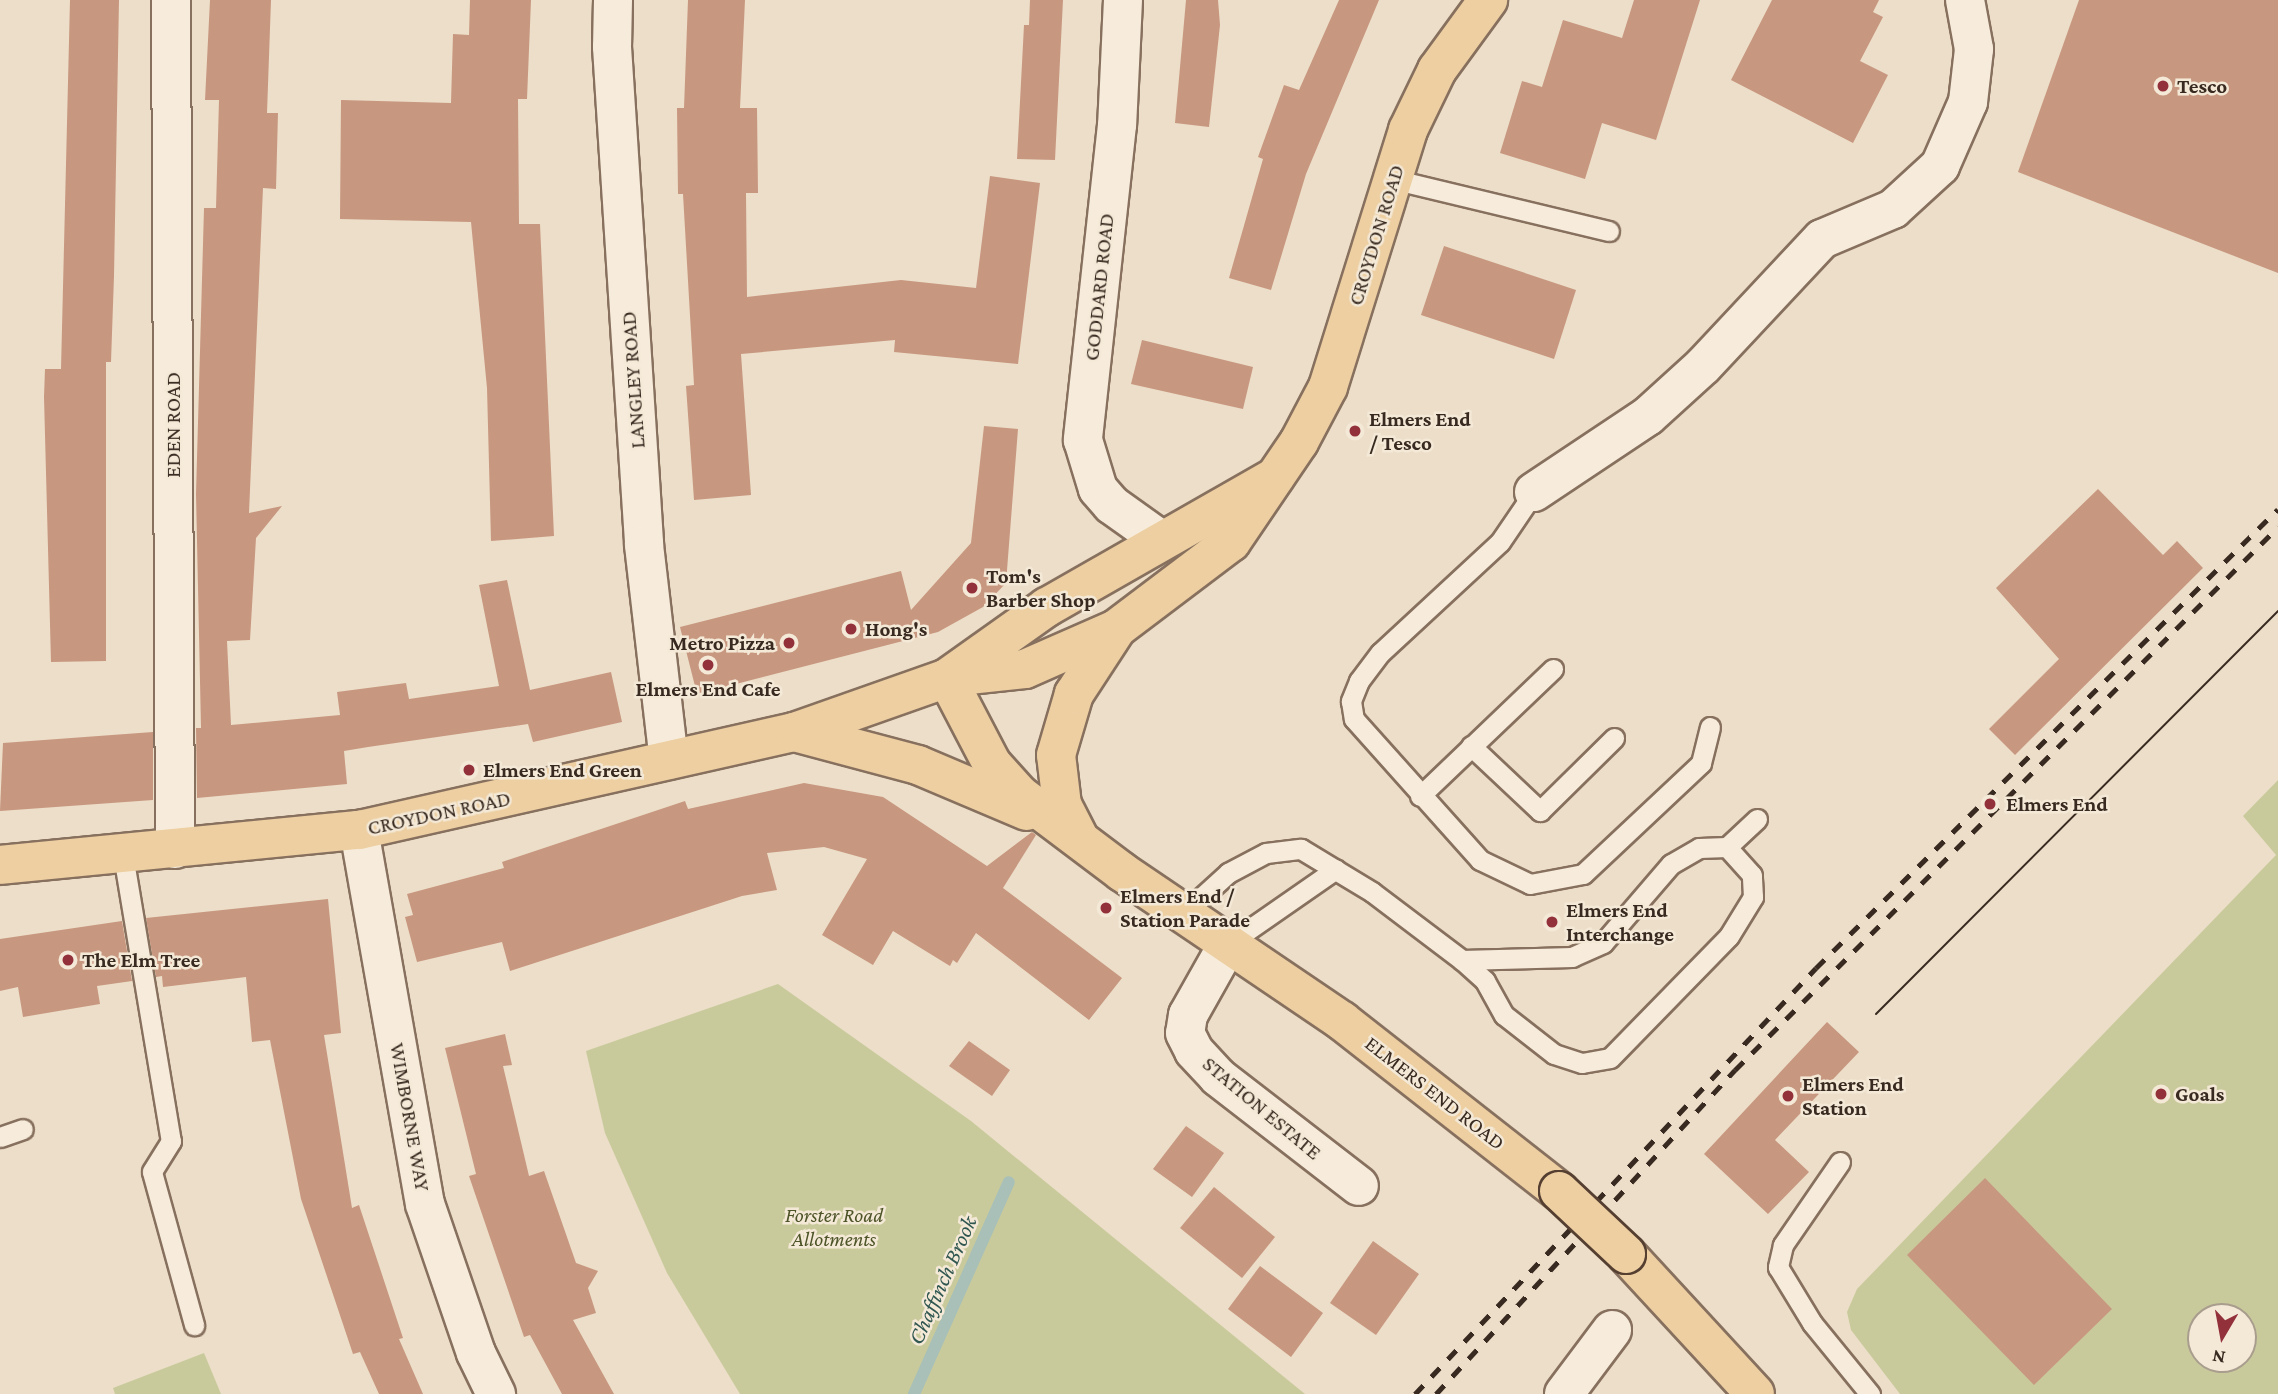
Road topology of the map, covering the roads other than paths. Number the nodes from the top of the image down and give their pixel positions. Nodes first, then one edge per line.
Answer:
1 (171, 0) edge
2 (613, 0) edge
3 (1123, 0) edge
4 (1488, 0) edge
5 (1971, 2) edge
6 (1392, 179) junction
7 (1609, 232) dead end
8 (1275, 477) junction
9 (1534, 492) joint
10 (1161, 540) junction
11 (1116, 629) junction
12 (1553, 669) dead end
13 (947, 678) junction
14 (1710, 727) dead end
15 (794, 732) junction
16 (1614, 738) dead end
17 (1471, 746) junction
18 (669, 760) junction
19 (1420, 796) junction
20 (1757, 819) dead end
21 (359, 830) junction
22 (1078, 836) junction
23 (1727, 847) junction
24 (175, 849) junction
25 (123, 855) junction
26 (0, 865) edge
27 (1336, 869) junction
28 (1184, 914) junction
29 (1228, 944) junction
30 (1462, 960) junction
31 (23, 1129) dead end
32 (0, 1137) edge
33 (1840, 1162) dead end
34 (1359, 1186) dead end
35 (194, 1325) dead end
36 (1612, 1330) dead end
37 (496, 1394) edge
38 (1563, 1394) edge
39 (1755, 1394) edge
40 (1870, 1394) edge

1 - 24 street, EDEN ROAD
2 - 18 street, LANGLEY ROAD
3 - 10 street, GODDARD ROAD
4 - 6 main road, CROYDON ROAD
5 - 9 street
6 - 7 lane
6 - 8 main road, CROYDON ROAD
8 - 10 main road, CROYDON ROAD
8 - 11 main road, CROYDON ROAD
9 - 19 lane
10 - 13 main road, CROYDON ROAD
11 - 13 main road, CROYDON ROAD
11 - 22 main road, ELMERS END ROAD
12 - 17 lane
13 - 15 main road, CROYDON ROAD
13 - 22 main road, ELMERS END ROAD
14 - 19 lane
15 - 18 main road, CROYDON ROAD
15 - 22 main road
16 - 17 lane
17 - 19 lane
18 - 21 main road, CROYDON ROAD
20 - 23 lane
21 - 24 main road, CROYDON ROAD
21 - 37 street, WIMBORNE WAY
22 - 28 main road, ELMERS END ROAD
23 - 30 lane
23 - 30 lane
24 - 25 main road, CROYDON ROAD
25 - 26 main road, CROYDON ROAD
25 - 35 lane
27 - 28 lane
27 - 29 lane
27 - 30 lane
28 - 29 main road, ELMERS END ROAD
29 - 34 street, STATION ESTATE
29 - 39 main road, ELMERS END ROAD, bridge
31 - 32 lane
33 - 40 lane
36 - 38 street

